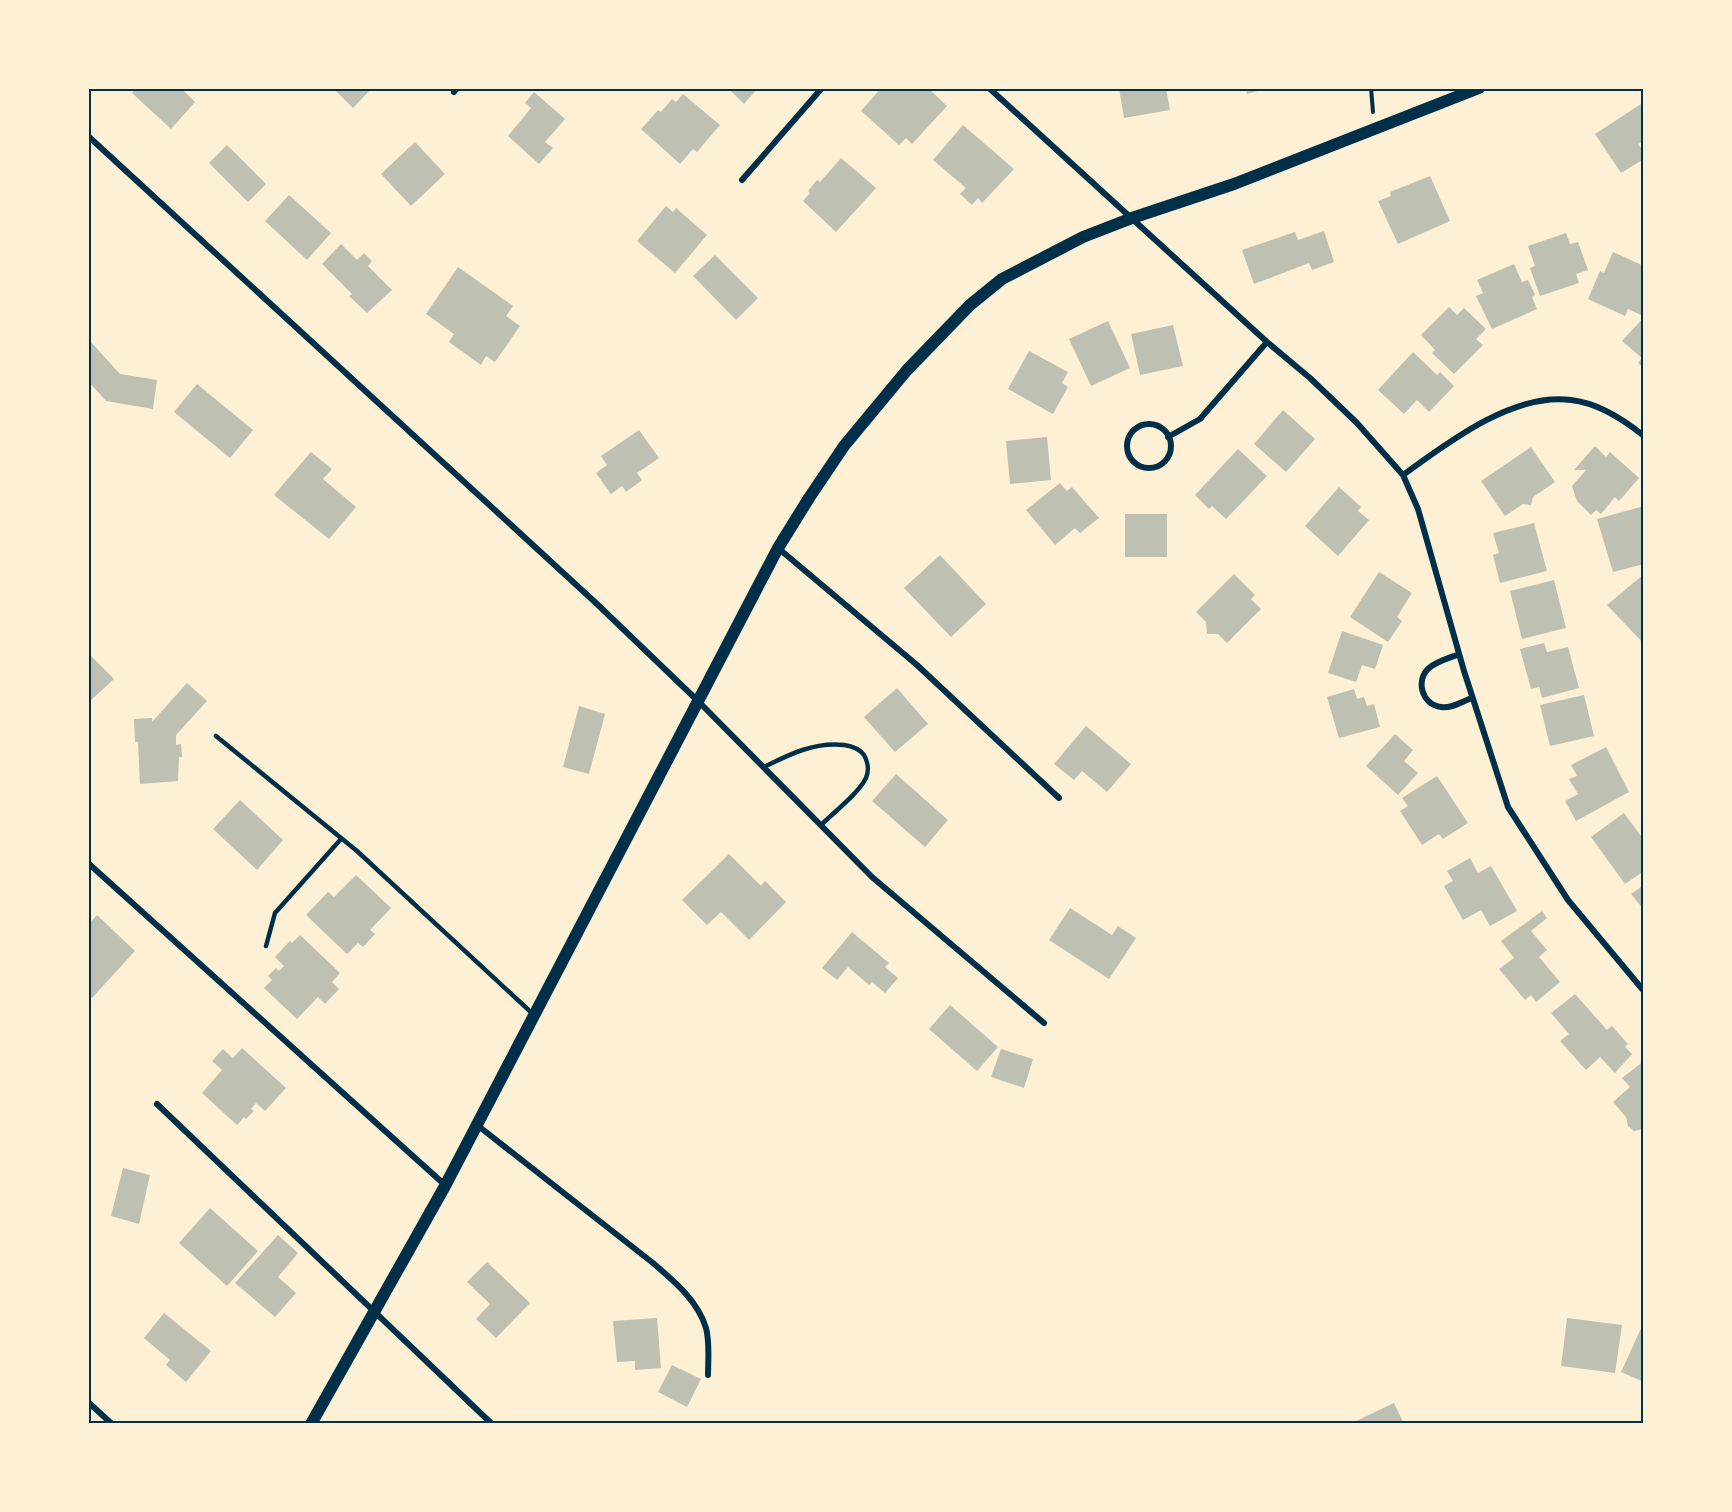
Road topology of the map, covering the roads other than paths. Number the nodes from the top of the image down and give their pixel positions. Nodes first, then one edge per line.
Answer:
1 (822, 88) edge
2 (989, 88) edge
3 (1479, 88) edge
4 (88, 136) edge
5 (742, 180) dead end
6 (1132, 218) junction
7 (1267, 342) junction
8 (1644, 436) edge
9 (1168, 437) junction
10 (1403, 475) junction
11 (778, 548) junction
12 (1459, 654) junction
13 (1472, 698) junction
14 (699, 702) junction
15 (216, 736) dead end
16 (764, 767) junction
17 (1059, 798) dead end
18 (821, 825) junction
19 (341, 839) junction
20 (88, 863) edge
21 (266, 946) dead end
22 (1643, 990) edge
23 (534, 1015) junction
24 (1044, 1023) dead end
25 (157, 1104) dead end
26 (477, 1124) junction
27 (446, 1186) junction
28 (375, 1311) junction
29 (708, 1376) dead end
30 (88, 1402) edge
31 (112, 1424) edge
32 (311, 1424) edge
33 (492, 1424) edge

1 - 5 street
2 - 6 street
3 - 6 main road
4 - 14 street
6 - 7 street
6 - 11 main road
7 - 9 street
7 - 10 street
8 - 10 street
9 - 9 street
10 - 12 street
11 - 14 main road
11 - 17 street
12 - 13 street
12 - 13 street
13 - 22 street
14 - 16 street
14 - 23 main road
15 - 19 lane
16 - 18 street
16 - 18 lane
18 - 24 street
19 - 21 lane
19 - 23 lane
20 - 27 street
23 - 26 main road
25 - 28 street
26 - 27 main road
26 - 29 street
27 - 28 main road
28 - 32 main road
28 - 33 street
30 - 31 street

